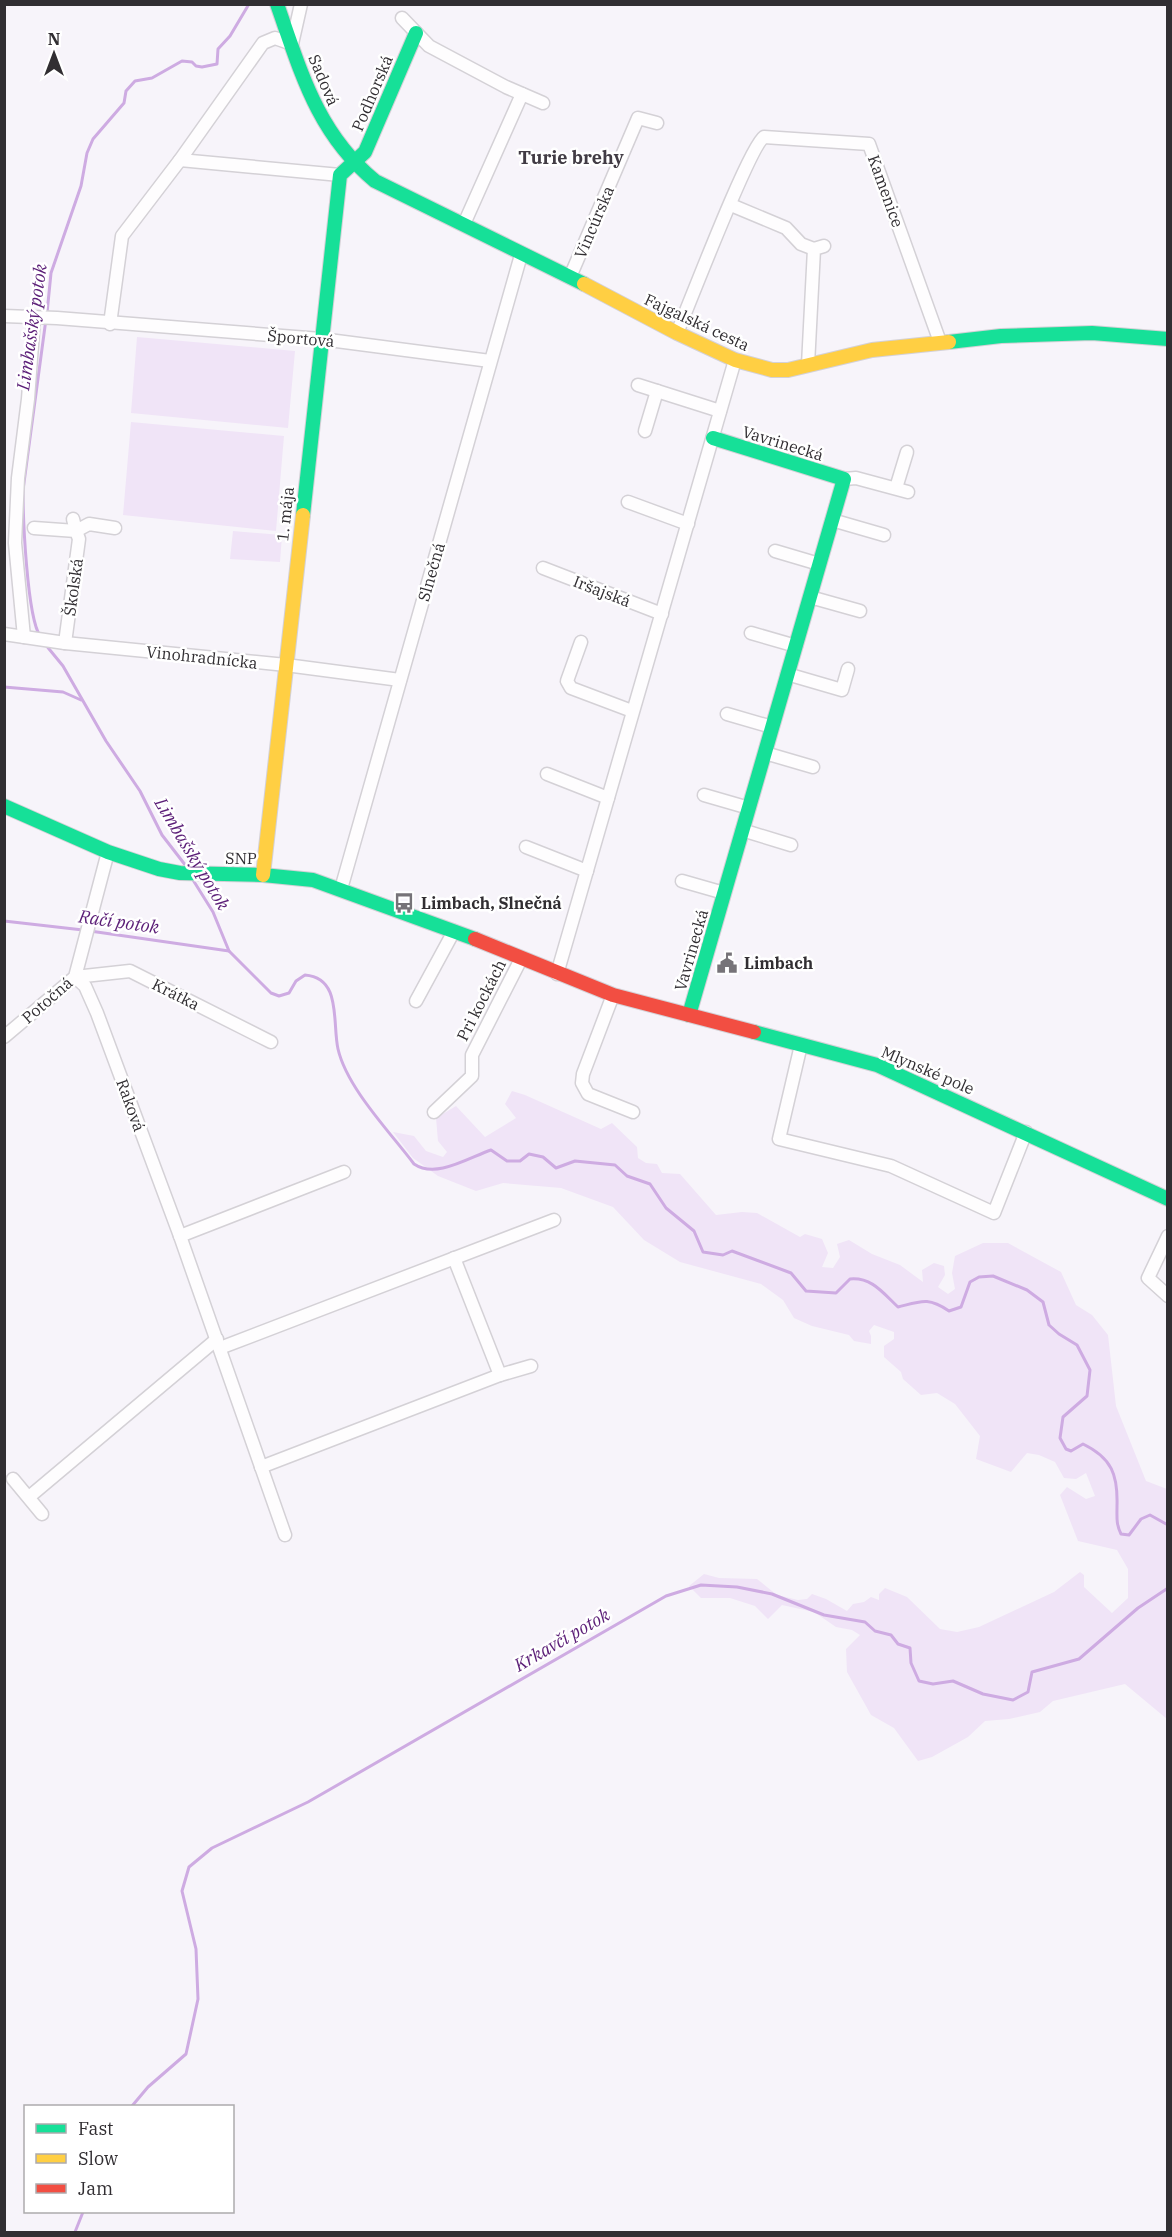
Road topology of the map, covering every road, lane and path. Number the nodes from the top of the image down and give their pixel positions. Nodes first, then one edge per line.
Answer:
1 (277, 4) edge
2 (301, 4) edge
3 (402, 18) dead end
4 (420, 37) junction
5 (292, 44) junction
6 (522, 94) junction
7 (543, 103) dead end
8 (657, 123) dead end
9 (180, 160) junction
10 (353, 163) junction
11 (340, 175) junction
12 (731, 205) junction
13 (464, 224) junction
14 (521, 255) junction
15 (570, 277) junction
16 (4, 316) edge
17 (36, 318) junction
18 (110, 324) junction
19 (677, 333) junction
20 (321, 339) junction
21 (1167, 339) edge
22 (940, 342) junction
23 (735, 360) junction
24 (490, 361) junction
25 (808, 365) junction
26 (638, 385) dead end
27 (657, 391) junction
28 (720, 411) junction
29 (645, 431) dead end
30 (713, 438) junction
31 (906, 452) dead end
32 (844, 479) junction
33 (896, 488) junction
34 (908, 492) dead end
35 (628, 502) dead end
36 (832, 520) junction
37 (688, 524) junction
38 (74, 525) junction
39 (34, 528) dead end
40 (116, 528) dead end
41 (884, 535) dead end
42 (775, 551) dead end
43 (819, 564) junction
44 (543, 568) dead end
45 (810, 597) junction
46 (860, 612) dead end
47 (662, 614) junction
48 (752, 633) dead end
49 (4, 634) edge
50 (35, 639) junction
51 (581, 642) dead end
52 (65, 644) junction
53 (796, 646) junction
54 (286, 665) junction
55 (848, 669) dead end
56 (788, 674) junction
57 (400, 680) junction
58 (632, 711) junction
59 (727, 714) dead end
60 (772, 727) junction
61 (765, 753) junction
62 (813, 767) dead end
63 (547, 774) dead end
64 (704, 795) dead end
65 (608, 798) junction
66 (4, 806) edge
67 (749, 808) junction
68 (742, 830) junction
69 (791, 844) dead end
70 (526, 847) dead end
71 (108, 852) junction
72 (587, 871) junction
73 (263, 875) junction
74 (682, 881) dead end
75 (342, 889) junction
76 (724, 893) junction
77 (449, 929) junction
78 (521, 959) junction
79 (557, 974) junction
80 (75, 978) junction
81 (613, 995) junction
82 (416, 1001) dead end
83 (661, 1009) joint
84 (689, 1015) junction
85 (4, 1037) edge
86 (271, 1042) dead end
87 (801, 1045) junction
88 (434, 1112) dead end
89 (633, 1112) dead end
90 (1026, 1132) junction
91 (344, 1172) dead end
92 (1167, 1199) edge
93 (555, 1220) dead end
94 (180, 1236) junction
95 (1167, 1236) edge
96 (454, 1258) junction
97 (1167, 1296) edge
98 (218, 1344) junction
99 (531, 1366) dead end
100 (500, 1376) junction
101 (261, 1467) junction
102 (13, 1479) dead end
103 (29, 1497) junction
104 (42, 1514) dead end
105 (285, 1535) dead end

1 - 5 street, Sadová
2 - 5 street
3 - 4 street
4 - 6 street
4 - 10 street, Podhorská
5 - 9 street
5 - 10 street, Sadová
6 - 7 street
6 - 13 street
8 - 15 street, Vincúrska
9 - 11 street
9 - 18 street
10 - 11 street
10 - 13 street, Fajgalská cesta
11 - 20 street, 1. mája
12 - 19 street, Kamenice
12 - 22 street, Kamenice
12 - 25 street
13 - 14 street, Fajgalská cesta
14 - 15 street, Fajgalská cesta
14 - 24 street, Slnečná
15 - 19 street, Fajgalská cesta
16 - 17 street, Športová
17 - 18 street, Športová
17 - 50 street
18 - 20 street, Športová
19 - 23 street, Fajgalská cesta
20 - 24 street, Športová
20 - 54 street, 1. mája
21 - 22 street, Fajgalská cesta
22 - 25 street, Fajgalská cesta
23 - 25 street, Fajgalská cesta
23 - 28 street
24 - 57 street, Slnečná
26 - 27 street
27 - 28 street
27 - 29 street
28 - 30 street
30 - 32 street, Vavrinecká
30 - 37 street
31 - 33 street
32 - 33 street, Vavrinecká
32 - 36 street, Vavrinecká
33 - 34 street, Vavrinecká
35 - 37 street
36 - 41 street
36 - 43 street, Vavrinecká
37 - 47 street
38 - 39 street
38 - 40 street
38 - 52 street, Školská
42 - 43 street
43 - 45 street, Vavrinecká
44 - 47 street, Iršajská
45 - 46 street
45 - 53 street, Vavrinecká
47 - 58 street
48 - 53 street
49 - 50 street, Vinohradnícka
50 - 52 street, Vinohradnícka
51 - 58 street
52 - 54 street, Vinohradnícka
53 - 56 street, Vavrinecká
54 - 57 street, Vinohradnícka
54 - 73 street, 1. mája
55 - 56 street
56 - 60 street, Vavrinecká
57 - 75 street, Slnečná
58 - 65 street
59 - 60 street
60 - 61 street, Vavrinecká
61 - 62 street
61 - 67 street, Vavrinecká
63 - 65 street
64 - 67 street
65 - 72 street
66 - 71 street, SNP
67 - 68 street, Vavrinecká
68 - 69 street
68 - 76 street, Vavrinecká
70 - 72 street
71 - 73 street, SNP
71 - 80 street, Potočná
72 - 79 street
73 - 75 street, SNP
74 - 76 street, Vavrinecká
75 - 77 street, SNP
76 - 84 street, Vavrinecká
77 - 78 street, Pri kockách
77 - 82 street
78 - 79 street, Pri kockách
78 - 88 street, Pri kockách
79 - 81 street, Pri kockách
80 - 85 street, Potočná
80 - 86 street, Krátka
80 - 94 street, Raková
81 - 83 street, Pri kockách
81 - 89 street
83 - 84 street, Mlynské pole
84 - 87 street, Mlynské pole
87 - 90 street, Mlynské pole
87 - 90 street
90 - 92 street, Mlynské pole
91 - 94 street
93 - 96 street
94 - 98 street, Raková
95 - 97 street
96 - 98 street
96 - 100 street
98 - 101 street, Raková
98 - 103 street
99 - 100 street
100 - 101 street
101 - 105 street, Raková
102 - 103 street
103 - 104 street

